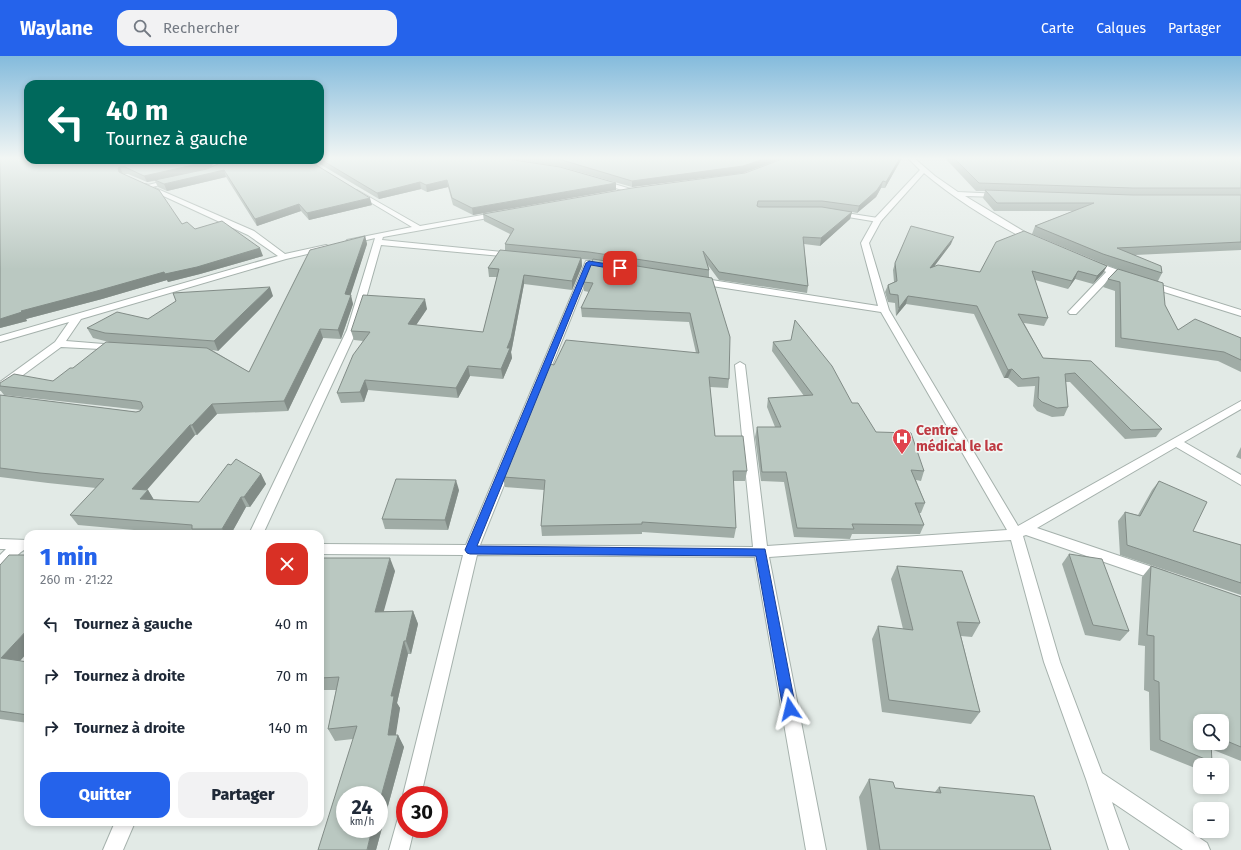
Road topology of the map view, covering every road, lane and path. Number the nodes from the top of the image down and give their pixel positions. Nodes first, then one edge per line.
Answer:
1 (167, 195) edge
2 (364, 195) edge
3 (900, 195) edge
4 (958, 195) edge
5 (510, 212) edge
6 (830, 212) edge
7 (878, 220) junction
8 (418, 228) junction
9 (379, 238) junction
10 (1040, 242) edge
11 (520, 256) edge
12 (284, 257) junction
13 (1083, 261) edge
14 (589, 263) edge
15 (1111, 272) junction
16 (690, 279) edge
17 (884, 310) junction
18 (1073, 312) dead end
19 (1241, 313) edge
20 (78, 316) junction
21 (0, 339) edge
22 (59, 344) junction
23 (122, 349) edge
24 (740, 365) dead end
25 (0, 387) edge
26 (1241, 404) edge
27 (1176, 442) junction
28 (1241, 481) edge
29 (258, 530) edge
30 (1020, 531) junction
31 (0, 544) edge
32 (24, 544) edge
33 (324, 549) edge
34 (470, 550) junction
35 (761, 552) junction
36 (0, 564) edge
37 (1174, 580) edge
38 (1095, 779) junction
39 (414, 786) edge
40 (123, 826) edge
41 (402, 838) edge
42 (113, 850) edge
43 (399, 850) edge
44 (816, 850) edge
45 (1119, 850) edge
46 (1200, 850) edge

1 - 12 street
2 - 8 street
3 - 7 street
4 - 10 street
5 - 8 street
6 - 7 street
7 - 17 street
8 - 9 street
9 - 11 street
9 - 12 street
9 - 29 street
12 - 20 street
13 - 15 street
14 - 34 street
15 - 18 street
15 - 19 street
16 - 17 street
17 - 30 street
20 - 21 street
20 - 22 street
22 - 23 street
22 - 25 street
24 - 35 street
26 - 27 street
27 - 28 street
27 - 30 street
30 - 35 street
30 - 37 street
30 - 38 street
31 - 32 street
32 - 36 street
33 - 34 street
34 - 35 street
34 - 39 street
35 - 44 street
38 - 45 street
38 - 46 street
40 - 42 street
41 - 43 street

